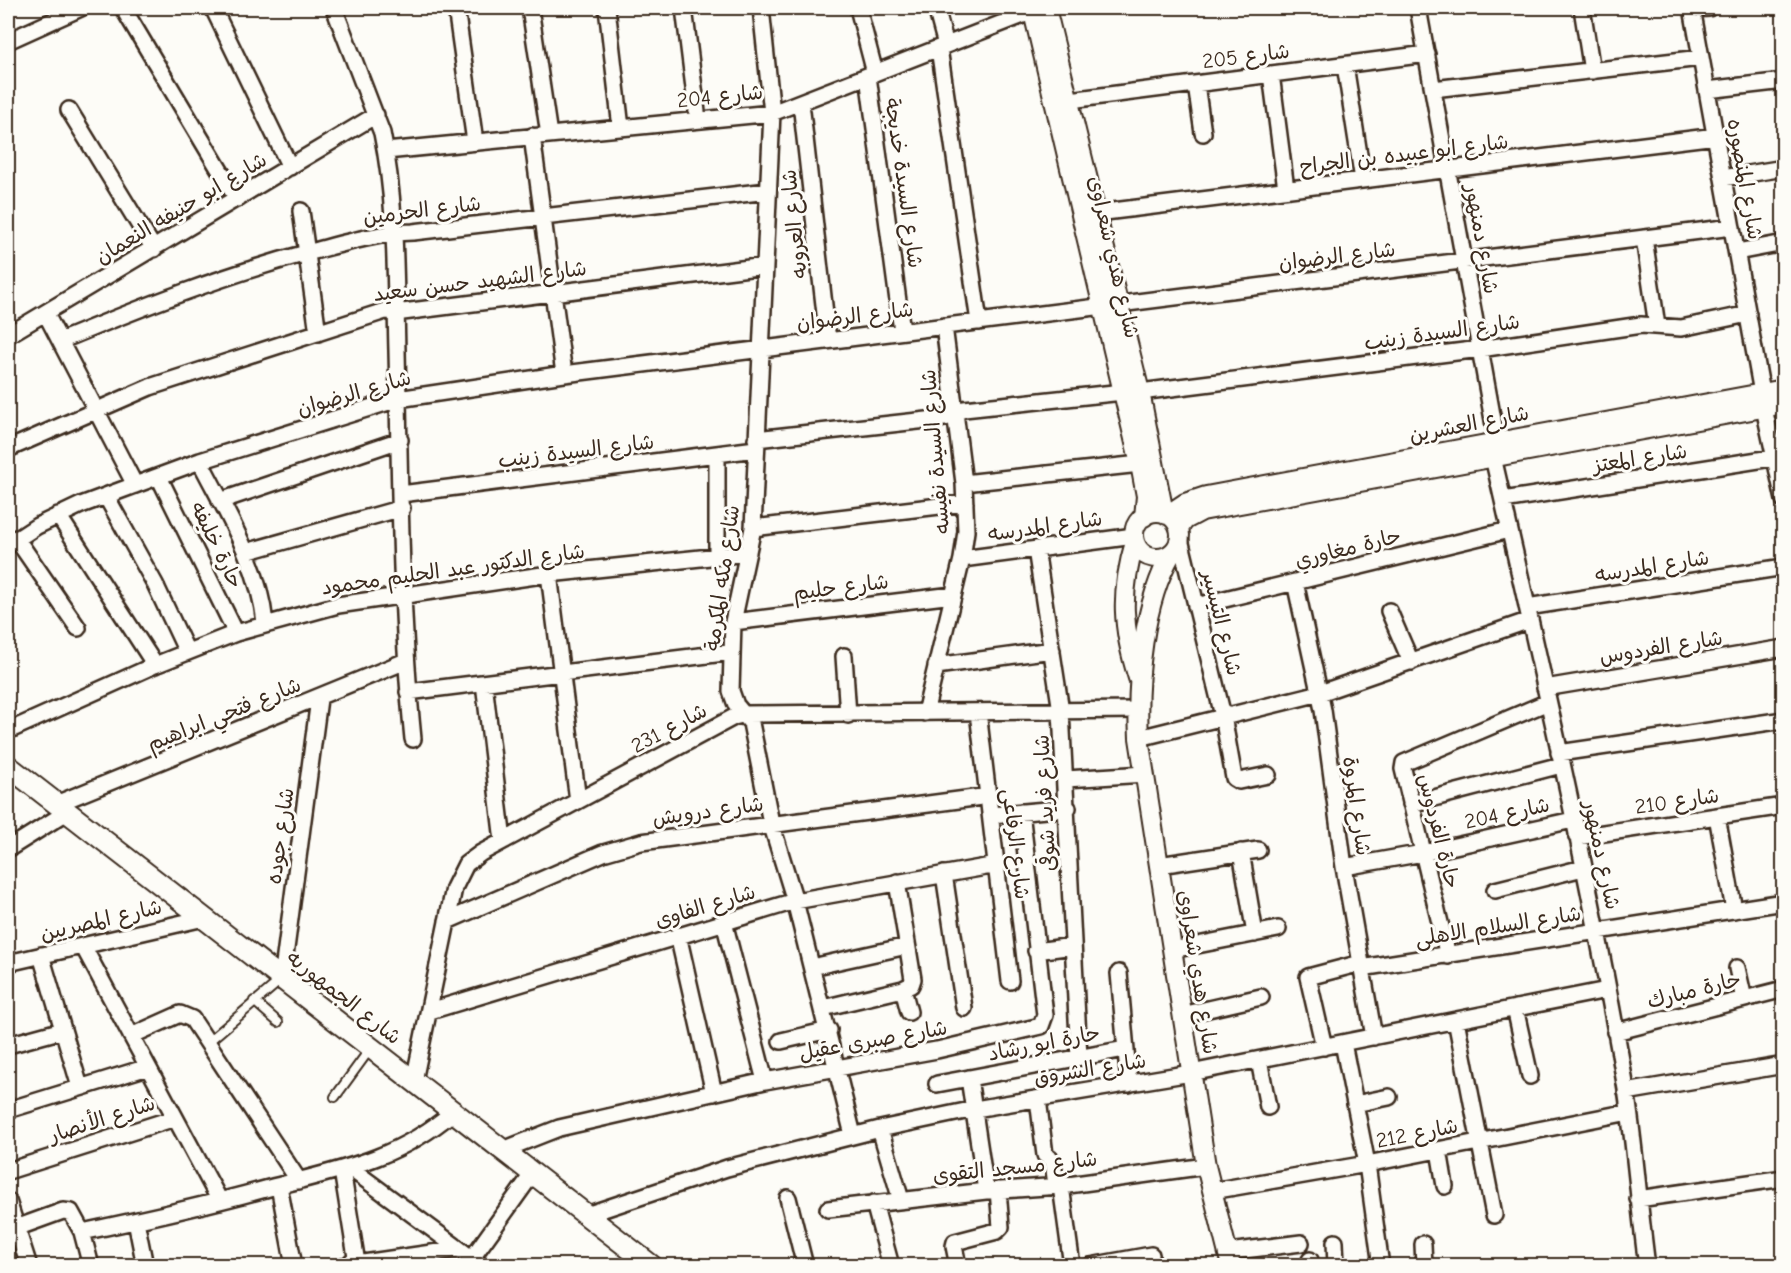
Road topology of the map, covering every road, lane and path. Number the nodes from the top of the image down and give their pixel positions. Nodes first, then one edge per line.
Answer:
1 (81, 8) edge
2 (123, 8) edge
3 (213, 8) edge
4 (334, 8) edge
5 (456, 8) edge
6 (530, 8) edge
7 (607, 8) edge
8 (684, 8) edge
9 (761, 8) edge
10 (858, 8) edge
11 (936, 8) edge
12 (1038, 8) edge
13 (1418, 8) edge
14 (1582, 8) edge
15 (1692, 8) edge
16 (1709, 8) edge
17 (8, 41) edge
18 (942, 46) junction
19 (1427, 54) junction
20 (1701, 58) junction
21 (1345, 65) junction
22 (1592, 71) junction
23 (1271, 74) junction
24 (871, 75) junction
25 (1784, 81) edge
26 (1196, 84) junction
27 (1433, 89) junction
28 (1707, 90) junction
29 (1070, 100) junction
30 (801, 103) junction
31 (69, 110) dead end
32 (772, 112) junction
33 (376, 115) junction
34 (698, 120) junction
35 (621, 128) junction
36 (1203, 134) dead end
37 (549, 135) junction
38 (532, 136) junction
39 (1716, 136) junction
40 (475, 142) junction
41 (386, 151) junction
42 (290, 167) junction
43 (1784, 168) edge
44 (1448, 169) junction
45 (1723, 178) junction
46 (1363, 180) junction
47 (1286, 189) junction
48 (768, 191) junction
49 (237, 199) junction
50 (301, 211) dead end
51 (1097, 213) junction
52 (543, 217) junction
53 (1732, 227) junction
54 (394, 232) junction
55 (1644, 238) junction
56 (1784, 243) edge
57 (154, 249) junction
58 (308, 252) junction
59 (1737, 252) junction
60 (1464, 261) junction
61 (765, 266) junction
62 (553, 293) junction
63 (1111, 305) junction
64 (396, 310) junction
65 (46, 314) junction
66 (1748, 314) junction
67 (979, 322) junction
68 (944, 326) junction
69 (1657, 327) junction
70 (903, 331) junction
71 (318, 333) junction
72 (8, 335) edge
73 (828, 340) junction
74 (60, 341) junction
75 (760, 349) junction
76 (1480, 349) junction
77 (564, 374) junction
78 (1784, 389) edge
79 (1131, 392) junction
80 (398, 399) junction
81 (1763, 400) junction
82 (1784, 404) edge
83 (96, 409) junction
84 (955, 414) junction
85 (400, 440) junction
86 (756, 444) junction
87 (8, 449) edge
88 (1495, 449) junction
89 (717, 454) junction
90 (1779, 457) edge
91 (200, 461) junction
92 (1140, 464) junction
93 (159, 477) junction
94 (964, 483) junction
95 (135, 485) junction
96 (106, 496) junction
97 (1503, 500) junction
98 (1784, 500) edge
99 (220, 501) junction
100 (401, 501) junction
101 (965, 503) junction
102 (58, 515) junction
103 (1144, 517) junction
104 (753, 528) junction
105 (1172, 530) junction
106 (1509, 530) junction
107 (1135, 539) junction
108 (12, 541) edge
109 (1036, 549) junction
110 (246, 552) junction
111 (748, 553) junction
112 (717, 555) junction
113 (962, 558) junction
114 (1784, 567) edge
115 (549, 574) junction
116 (1295, 582) junction
117 (404, 593) junction
118 (953, 595) junction
119 (1196, 606) junction
120 (1389, 611) dead end
121 (1528, 614) junction
122 (733, 622) junction
123 (265, 623) junction
124 (78, 628) dead end
125 (236, 633) junction
126 (1784, 648) edge
127 (1052, 651) junction
128 (187, 652) junction
129 (732, 652) junction
130 (844, 656) dead end
131 (406, 661) junction
132 (1411, 662) junction
133 (155, 665) junction
134 (936, 666) junction
135 (562, 673) junction
136 (1140, 682) junction
137 (484, 683) junction
138 (408, 692) junction
139 (1320, 693) junction
140 (1547, 695) junction
141 (319, 699) junction
142 (1138, 710) junction
143 (1061, 711) junction
144 (978, 712) junction
145 (925, 713) junction
146 (746, 714) junction
147 (848, 715) junction
148 (1223, 716) junction
149 (1784, 720) edge
150 (8, 731) edge
151 (1139, 738) junction
152 (413, 739) dead end
153 (1560, 759) junction
154 (8, 766) edge
155 (1145, 774) junction
156 (1268, 775) dead end
157 (1066, 778) junction
158 (989, 796) junction
159 (578, 801) junction
160 (1411, 804) junction
161 (1784, 806) edge
162 (62, 808) junction
163 (1068, 808) junction
164 (1021, 812) junction
165 (991, 815) junction
166 (1717, 816) junction
167 (1573, 820) junction
168 (771, 824) junction
169 (1577, 837) junction
170 (503, 841) junction
171 (8, 849) edge
172 (1258, 850) dead end
173 (1241, 852) junction
174 (1423, 853) junction
175 (997, 865) junction
176 (1160, 865) junction
177 (1344, 867) junction
178 (1583, 868) junction
179 (944, 874) junction
180 (897, 882) junction
181 (1495, 890) dead end
182 (795, 901) junction
183 (1784, 902) edge
184 (1734, 910) junction
185 (204, 918) junction
186 (447, 921) junction
187 (724, 922) junction
188 (1278, 929) dead end
189 (1596, 932) junction
190 (1255, 934) junction
191 (678, 935) junction
192 (83, 946) junction
193 (907, 946) junction
194 (1073, 946) junction
195 (1172, 950) junction
196 (1035, 951) junction
197 (42, 955) junction
198 (1448, 956) junction
199 (8, 963) edge
200 (1361, 965) junction
201 (812, 967) junction
202 (1737, 968) dead end
203 (1119, 973) dead end
204 (282, 979) junction
205 (1010, 981) dead end
206 (903, 989) junction
207 (1607, 990) junction
208 (1784, 990) edge
209 (1261, 997) dead end
210 (1744, 999) junction
211 (254, 1001) junction
212 (823, 1008) junction
213 (964, 1008) dead end
214 (1515, 1008) junction
215 (430, 1011) junction
216 (909, 1012) dead end
217 (1182, 1015) junction
218 (1456, 1020) junction
219 (278, 1022) dead end
220 (63, 1030) junction
221 (829, 1030) junction
222 (1615, 1032) junction
223 (131, 1036) junction
224 (1374, 1037) junction
225 (782, 1041) dead end
226 (208, 1042) junction
227 (1342, 1043) junction
228 (8, 1045) edge
229 (1324, 1047) junction
230 (371, 1048) junction
231 (1125, 1049) junction
232 (1079, 1057) junction
233 (1259, 1060) junction
234 (1784, 1065) edge
235 (838, 1066) junction
236 (148, 1067) junction
237 (1191, 1073) junction
238 (1530, 1076) dead end
239 (969, 1078) junction
240 (765, 1081) junction
241 (414, 1082) junction
242 (937, 1084) dead end
243 (1129, 1084) junction
244 (80, 1088) junction
245 (1626, 1092) junction
246 (714, 1093) junction
247 (335, 1097) dead end
248 (1389, 1097) dead end
249 (1038, 1099) junction
250 (1355, 1104) junction
251 (1268, 1107) dead end
252 (975, 1109) junction
253 (8, 1110) edge
254 (453, 1112) junction
255 (1629, 1112) junction
256 (175, 1118) junction
257 (880, 1129) junction
258 (853, 1135) junction
259 (1480, 1141) junction
260 (503, 1150) junction
261 (1439, 1150) junction
262 (1367, 1164) junction
263 (1206, 1166) junction
264 (346, 1169) junction
265 (8, 1171) edge
266 (533, 1173) junction
267 (1784, 1178) edge
268 (299, 1181) junction
269 (279, 1186) junction
270 (1059, 1186) junction
271 (1445, 1186) dead end
272 (992, 1191) junction
273 (1212, 1191) junction
274 (788, 1198) dead end
275 (1638, 1199) junction
276 (901, 1200) junction
277 (8, 1201) edge
278 (220, 1201) junction
279 (874, 1203) junction
280 (828, 1209) dead end
281 (586, 1215) junction
282 (1494, 1215) dead end
283 (136, 1221) junction
284 (16, 1228) junction
285 (81, 1232) junction
286 (1335, 1242) dead end
287 (1301, 1243) dead end
288 (1423, 1244) dead end
289 (459, 1248) junction
290 (1151, 1255) dead end
291 (1230, 1259) edge
292 (477, 1262) edge
293 (346, 1265) edge
294 (29, 1266) edge
295 (91, 1266) edge
296 (145, 1266) edge
297 (294, 1266) edge
298 (652, 1266) edge
299 (805, 1266) edge
300 (891, 1266) edge
301 (958, 1266) edge
302 (1072, 1266) edge
303 (1090, 1266) edge
304 (1336, 1266) edge
305 (1381, 1266) edge
306 (1424, 1266) edge
307 (1647, 1266) edge

1 - 17 street
2 - 49 street
3 - 42 street
4 - 33 street
5 - 40 street
6 - 37 street
7 - 35 street
8 - 34 street
9 - 32 street, شارع مكه المكرمة
10 - 24 street, شارع السيدة خديجة
11 - 18 street
12 - 18 street, شارع 204
12 - 29 street, شارع هدي شعراوى
12 - 63 street, شارع هدي شعراوى
13 - 19 street, شارع دمنهور
14 - 22 street
15 - 16 street
15 - 20 street, شارع المنصوره
18 - 24 street, شارع 204
18 - 67 street
19 - 21 street, شارع 205
19 - 27 street, شارع دمنهور
20 - 22 street
20 - 28 street, شارع المنصوره
21 - 23 street, شارع 205
21 - 46 street
22 - 27 street
23 - 26 street, شارع 205
23 - 47 street
24 - 30 street, شارع 204
24 - 70 street, شارع السيدة خديجة
25 - 28 street
26 - 29 street, شارع 205
26 - 36 street
27 - 44 street, شارع دمنهور
28 - 39 street, شارع المنصوره
29 - 51 street, شارع هدي شعراوى
30 - 32 street, شارع 204
30 - 73 street, شارع العروبه
31 - 57 street
32 - 34 street, شارع 204
32 - 48 street, شارع مكه المكرمة
33 - 41 street
33 - 42 street, شارع ابو حنيفه النعمان
34 - 35 street, شارع 204
35 - 37 street, شارع 204
37 - 38 street, شارع 204
38 - 40 street, شارع 204
38 - 52 street
39 - 44 street, شارع ابو عبيده بن الجراح
39 - 45 street, شارع المنصوره
40 - 41 street, شارع 204
41 - 54 street
42 - 49 street, شارع ابو حنيفه النعمان
43 - 45 street
44 - 46 street, شارع ابو عبيده بن الجراح
44 - 60 street, شارع دمنهور
45 - 53 street, شارع المنصوره
46 - 47 street, شارع ابو عبيده بن الجراح
47 - 51 street, شارع ابو عبيده بن الجراح
48 - 52 street, شارع الحرمين
48 - 61 street, شارع مكه المكرمة
49 - 57 street, شارع ابو حنيفه النعمان
50 - 58 street
51 - 63 street, شارع هدي شعراوى
52 - 54 street, شارع الحرمين
52 - 62 street
53 - 55 street, شارع الرضوان
53 - 59 street, شارع المنصوره
54 - 58 street, شارع الحرمين
54 - 64 street
55 - 60 street, شارع الرضوان
55 - 69 street
56 - 59 street
57 - 65 street, شارع ابو حنيفه النعمان
58 - 71 street
58 - 74 street, شارع الحرمين
59 - 66 street, شارع المنصوره
60 - 63 street, شارع الرضوان
60 - 76 street, شارع دمنهور
61 - 62 street, شارع الشهيد حسن سعيد
61 - 75 street, شارع مكه المكرمة
62 - 64 street, شارع الشهيد حسن سعيد
62 - 77 street
63 - 67 street, شارع الرضوان
63 - 79 street, شارع هدي شعراوى
64 - 71 street, شارع الشهيد حسن سعيد
64 - 80 street
65 - 72 street, شارع ابو حنيفه النعمان
65 - 74 street
66 - 69 street, شارع السيدة زينب
66 - 81 street, شارع المنصوره
67 - 68 street, شارع الرضوان
68 - 70 street, شارع الرضوان
68 - 84 street, شارع السيدة نفيسه
69 - 76 street, شارع السيدة زينب
70 - 73 street, شارع الرضوان
71 - 83 street, شارع الشهيد حسن سعيد
73 - 75 street, شارع الرضوان
74 - 83 street
75 - 77 street, شارع الرضوان
75 - 86 street, شارع مكه المكرمة
76 - 79 street, شارع السيدة زينب
76 - 88 street, شارع دمنهور
77 - 80 street, شارع الرضوان
78 - 81 street, شارع العشرين
79 - 84 street, شارع السيدة زينب
79 - 92 street, شارع هدي شعراوى
79 - 105 street, شارع هدي شعراوى
80 - 85 street
80 - 91 street, شارع الرضوان
81 - 82 street, شارع العشرين
81 - 88 street, شارع العشرين
81 - 90 street, شارع المنصوره
83 - 87 street, شارع الشهيد حسن سعيد
83 - 95 street
84 - 86 street, شارع السيدة زينب
84 - 94 street, شارع السيدة نفيسه
85 - 99 street
85 - 100 street
86 - 89 street, شارع السيدة زينب
86 - 104 street, شارع مكه المكرمة
88 - 97 street, شارع دمنهور
88 - 105 street, شارع العشرين
89 - 100 street, شارع السيدة زينب
89 - 112 street
90 - 97 street, شارع المعتز
90 - 98 street, شارع المنصوره
91 - 93 street, شارع الرضوان
91 - 99 street
92 - 94 street
92 - 103 street, شارع هدي شعراوى
93 - 95 street, شارع الرضوان
93 - 125 street, حارة خليفه
94 - 101 street, شارع السيدة نفيسه
95 - 96 street, شارع الرضوان
96 - 102 street, شارع الرضوان
96 - 128 street
97 - 106 street, شارع دمنهور
99 - 110 street
100 - 110 street, شارع السيدة زينب
100 - 117 street
101 - 104 street
101 - 113 street, شارع السيدة نفيسه
102 - 108 street, شارع الرضوان
102 - 133 street
103 - 105 street
103 - 107 street, شارع هدي شعراوى
104 - 111 street, شارع مكه المكرمة
105 - 107 street
105 - 119 street, شارع التيسير
105 - 136 street, شارع هدي شعراوى
106 - 116 street, حارة مغاوري
106 - 121 street, شارع دمنهور
107 - 109 street, شارع المدرسه
107 - 136 street, شارع هدي شعراوى
108 - 124 street
109 - 113 street, شارع المدرسه
109 - 127 street, شارع فريد شوقى
110 - 123 street
111 - 112 street, شارع الدكتور عبد الحليم محمود
111 - 122 street, شارع مكه المكرمة
112 - 115 street, شارع الدكتور عبد الحليم محمود
113 - 118 street, شارع السيدة نفيسه
114 - 121 street, شارع المدرسه
115 - 117 street, شارع الدكتور عبد الحليم محمود
115 - 135 street
116 - 119 street, حارة مغاوري
116 - 139 street, شارع المروة
117 - 123 street, شارع الدكتور عبد الحليم محمود
117 - 131 street
118 - 122 street, شارع حليم
118 - 134 street, شارع السيدة نفيسه
119 - 148 street, شارع التيسير
120 - 132 street
121 - 132 street
121 - 140 street, شارع دمنهور
122 - 129 street, شارع مكه المكرمة
123 - 125 street, شارع الدكتور عبد الحليم محمود
125 - 128 street, شارع الدكتور عبد الحليم محمود
126 - 140 street, شارع الفردوس
127 - 134 street
127 - 143 street, شارع فريد شوقى
128 - 133 street, شارع الدكتور عبد الحليم محمود
129 - 135 street
129 - 146 street, شارع مكه المكرمة
130 - 147 street
131 - 138 street
131 - 141 street, شارع فتحي ابراهيم
132 - 139 street
133 - 150 street, شارع الدكتور عبد الحليم محمود
134 - 145 street, شارع السيدة نفيسه
135 - 137 street
135 - 159 street
136 - 142 street, شارع هدي شعراوى
137 - 138 street
137 - 170 street
138 - 152 street
139 - 148 street
139 - 177 street, شارع المروة
140 - 153 street, شارع دمنهور
140 - 160 street, حارة الفردوس
141 - 162 street, شارع فتحي ابراهيم
141 - 204 street, شارع جوده
142 - 143 street, شارع 231
142 - 151 street, شارع هدي شعراوى
143 - 144 street, شارع 231
143 - 157 street, شارع فريد شوقى
144 - 145 street, شارع 231
144 - 158 street, شارع الرفاعى
145 - 147 street, شارع 231
146 - 147 street, شارع 231
146 - 159 street, شارع 231
146 - 168 street, شارع مكه المكرمة
148 - 151 street
148 - 156 street, شارع التيسير
149 - 153 street
151 - 155 street, شارع هدي شعراوى
153 - 160 street
153 - 167 street, شارع دمنهور
154 - 162 main road, شارع الجمهوريه
155 - 157 street
155 - 176 street, شارع هدي شعراوى
157 - 163 street, شارع فريد شوقى
158 - 165 street, شارع الرفاعى
158 - 168 street, شارع درويش
159 - 170 street, شارع 231
160 - 174 street, حارة الفردوس
161 - 166 street, شارع 210
162 - 171 street
162 - 185 main road, شارع الجمهوريه
163 - 164 street
163 - 194 street, شارع فريد شوقى
164 - 165 street
164 - 196 street, شارع صبرى عقيل
165 - 175 street, شارع الرفاعى
166 - 169 street, شارع 210
166 - 184 street
167 - 169 street, شارع دمنهور
167 - 174 street, شارع 204
168 - 182 street, شارع مكه المكرمة
168 - 186 street, شارع درويش
169 - 178 street, شارع دمنهور
170 - 186 street, شارع 231
172 - 173 street
173 - 176 street
173 - 190 street
174 - 177 street, شارع 204
174 - 198 street, حارة الفردوس
175 - 179 street, شارع الفاوى
175 - 205 street, شارع الرفاعى
176 - 195 street, شارع هدي شعراوى
177 - 200 street, شارع المروة
178 - 181 street
178 - 189 street, شارع دمنهور
179 - 180 street, شارع الفاوى
179 - 213 street
180 - 182 street, شارع الفاوى
180 - 193 street
182 - 187 street, شارع الفاوى
182 - 201 street, شارع مكه المكرمة
183 - 184 street, شارع السلام الاهلى
184 - 189 street, شارع السلام الاهلى
185 - 192 street, شارع المصريين
185 - 204 main road, شارع الجمهوريه
186 - 215 street, شارع 231
187 - 191 street, شارع الفاوى
187 - 240 street
188 - 190 street
189 - 198 street, شارع السلام الاهلى
189 - 207 street, شارع دمنهور
190 - 195 street
191 - 215 street, شارع الفاوى
191 - 246 street
192 - 197 street, شارع المصريين
192 - 223 street
193 - 201 street
193 - 206 street
194 - 196 street
194 - 232 street, شارع فريد شوقى
195 - 217 street, شارع هدي شعراوى
196 - 235 street, شارع صبرى عقيل
197 - 199 street, شارع المصريين
197 - 220 street
198 - 200 street, شارع السلام الاهلى
200 - 224 street, شارع المروة
200 - 229 street, شارع السلام الاهلى
201 - 212 street, شارع مكه المكرمة
202 - 210 street
203 - 231 street
204 - 211 lane
204 - 230 main road, شارع الجمهوريه
206 - 212 street
206 - 216 street
207 - 214 street, شارع الشروق
207 - 222 street, شارع دمنهور
208 - 210 street, حارة مبارك
209 - 217 street
210 - 222 street, حارة مبارك
211 - 219 lane
211 - 226 lane
212 - 221 street, شارع مكه المكرمة
214 - 218 street, شارع الشروق
214 - 238 street
215 - 241 street, شارع 231
217 - 237 street, شارع هدي شعراوى
218 - 224 street, شارع الشروق
218 - 259 street
220 - 228 street
220 - 244 street
221 - 225 street
221 - 235 street, شارع مكه المكرمة
222 - 245 street, شارع دمنهور
223 - 226 street
223 - 236 street
224 - 227 street, شارع الشروق
226 - 268 street
227 - 229 street, شارع الشروق
227 - 250 street
229 - 233 street, شارع الشروق
230 - 241 main road, شارع الجمهوريه
230 - 247 lane
231 - 232 street, حارة ابو رشاد
231 - 243 street
232 - 239 street, حارة ابو رشاد
233 - 237 street, شارع الشروق
233 - 251 street
234 - 245 street
235 - 240 street, شارع صبرى عقيل
235 - 258 street, شارع مكه المكرمة
236 - 244 street
236 - 256 street
237 - 243 street, شارع الشروق
237 - 263 street, شارع هدي شعراوى
239 - 242 street, حارة ابو رشاد
239 - 252 street, حارة ابو رشاد
240 - 246 street, شارع صبرى عقيل
241 - 254 main road, شارع الجمهوريه
243 - 249 street, شارع الشروق
244 - 253 street
245 - 255 street, شارع دمنهور
246 - 260 street, شارع صبرى عقيل
248 - 250 street
249 - 252 street, شارع الشروق
249 - 270 street
250 - 262 street
252 - 257 street, شارع الشروق
252 - 272 street, حارة ابو رشاد
254 - 260 main road, شارع الجمهوريه
254 - 264 street
255 - 259 street, شارع 212
255 - 275 street, شارع دمنهور
256 - 265 street, شارع الأنصار
256 - 278 street
257 - 258 street, شارع الشروق
257 - 276 street
258 - 281 street, شارع الشروق
259 - 261 street, شارع 212
259 - 282 street
260 - 266 main road, شارع الجمهوريه
261 - 262 street, شارع 212
261 - 271 street
262 - 273 street, شارع 212
262 - 305 street
263 - 270 street, شارع مسجد التقوى
263 - 273 street, شارع هدي شعراوى
264 - 268 street
264 - 289 street
264 - 293 street
266 - 281 main road, شارع الجمهوريه
266 - 292 street
267 - 275 street
268 - 269 street
269 - 278 street
269 - 297 street
270 - 272 street, شارع مسجد التقوى
270 - 302 street
272 - 276 street, شارع مسجد التقوى
272 - 301 street, حارة ابو رشاد
273 - 291 street, شارع هدي شعراوى
274 - 299 street
275 - 307 street, شارع دمنهور
276 - 279 street, شارع مسجد التقوى
277 - 284 street
278 - 283 street
279 - 280 street, شارع مسجد التقوى
279 - 300 street
281 - 298 main road, شارع الجمهوريه
283 - 285 street
283 - 296 street
284 - 285 street
284 - 294 street
285 - 295 street
286 - 304 street
287 - 291 street
288 - 306 street
289 - 292 street
289 - 293 street
290 - 303 street

